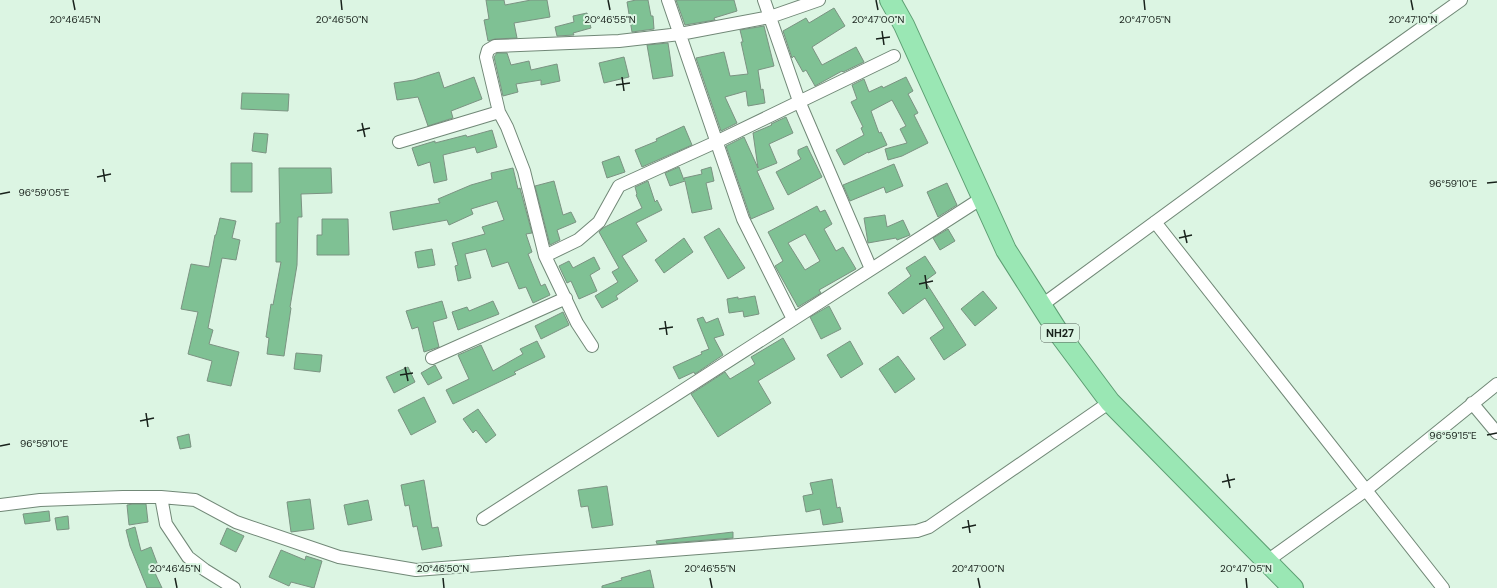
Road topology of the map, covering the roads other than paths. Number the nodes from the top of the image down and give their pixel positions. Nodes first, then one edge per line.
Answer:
1 (668, 0) edge
2 (764, 0) edge
3 (819, 0) edge
4 (890, 0) edge
5 (896, 0) edge
6 (1461, 0) edge
7 (770, 17) junction
8 (904, 25) junction
9 (680, 34) junction
10 (894, 56) dead end
11 (799, 101) junction
12 (499, 112) junction
13 (399, 142) dead end
14 (716, 142) junction
15 (982, 198) junction
16 (1155, 222) junction
17 (545, 256) junction
18 (871, 269) junction
19 (566, 298) junction
20 (1042, 305) junction
21 (793, 319) junction
22 (592, 346) dead end
23 (432, 358) dead end
24 (1497, 384) edge
25 (1110, 402) junction
26 (1472, 403) junction
27 (1497, 433) edge
28 (1366, 490) junction
29 (161, 497) junction
30 (0, 505) edge
31 (483, 519) dead end
32 (1268, 561) junction
33 (234, 588) edge
34 (1293, 588) edge
35 (1442, 588) edge

1 - 9 street
2 - 7 street
3 - 7 street
4 - 8 highway, NH27
5 - 8 highway, NH27
6 - 16 street
7 - 9 street
7 - 11 street
8 - 15 highway, NH27
9 - 12 street
9 - 14 street
10 - 11 street
11 - 14 street
11 - 18 street
12 - 13 street
12 - 17 street
14 - 17 street
14 - 21 street
15 - 18 street
15 - 20 highway, NH27
16 - 20 street
16 - 28 street
17 - 19 street
18 - 21 street
19 - 22 street
19 - 23 street
20 - 25 highway, NH27
21 - 31 street
24 - 26 street
25 - 29 street
25 - 32 highway, NH27
26 - 27 street
26 - 28 street
28 - 32 street
28 - 35 street
29 - 30 street
29 - 33 street
32 - 34 highway, NH27

